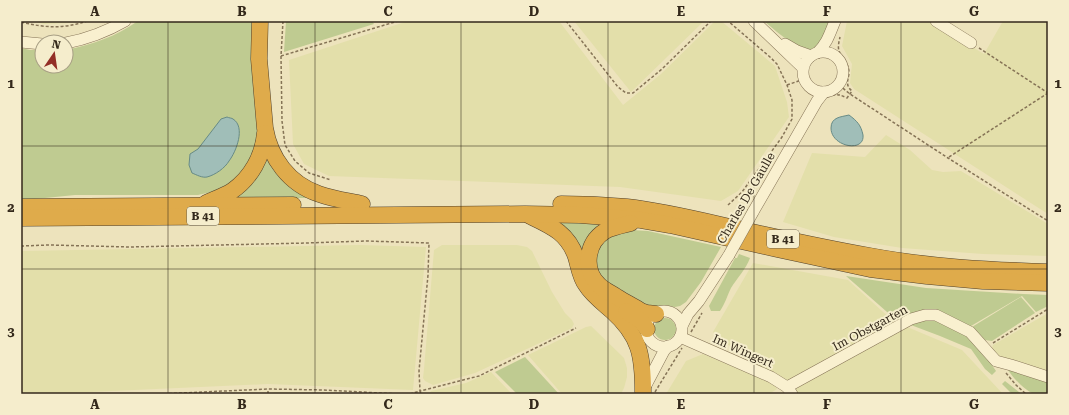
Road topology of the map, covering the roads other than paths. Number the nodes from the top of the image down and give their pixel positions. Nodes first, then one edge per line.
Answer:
1 (125, 21) edge
2 (260, 21) edge
3 (754, 21) edge
4 (836, 21) edge
5 (936, 21) edge
6 (763, 30) junction
7 (74, 41) edge
8 (21, 42) edge
9 (34, 43) edge
10 (971, 43) road end
11 (814, 54) junction
12 (835, 56) junction
13 (806, 78) junction
14 (824, 92) junction
15 (803, 124) junction
16 (265, 128) junction
17 (362, 204) junction
18 (202, 205) junction
19 (21, 207) edge
20 (525, 214) junction
21 (21, 218) edge
22 (641, 220) junction
23 (1048, 272) edge
24 (1048, 283) edge
25 (710, 284) junction
26 (597, 297) junction
27 (663, 313) junction
28 (649, 335) junction
29 (683, 335) junction
30 (668, 346) junction
31 (1048, 377) edge
32 (790, 391) edge
33 (646, 393) edge

1 - 7 street
2 - 16 highway, B 41
3 - 6 street
4 - 11 street
4 - 12 street
5 - 10 street
6 - 11 street
6 - 13 street
8 - 9 street
11 - 12 street
11 - 13 street
12 - 14 street
13 - 14 street
13 - 15 street, Charles De Gaulle
14 - 15 street, Charles De Gaulle
15 - 25 street, Charles De Gaulle, bridge
16 - 17 highway, B 41
16 - 18 highway, B 41
17 - 18 highway, B 41
17 - 23 highway, B 41
18 - 19 highway, B 41
20 - 21 highway, B 41
20 - 22 highway, B 41
20 - 26 highway, B 41
22 - 24 highway, B 41
22 - 27 highway, B 41
25 - 27 street, Charles De Gaulle
25 - 29 street, Charles De Gaulle
26 - 28 highway, B 41
26 - 33 highway, B 41
27 - 28 street
27 - 29 street
28 - 30 street
28 - 33 street
29 - 30 street
29 - 32 street, Im Wingert
30 - 33 street
31 - 32 street, Im Obstgarten

